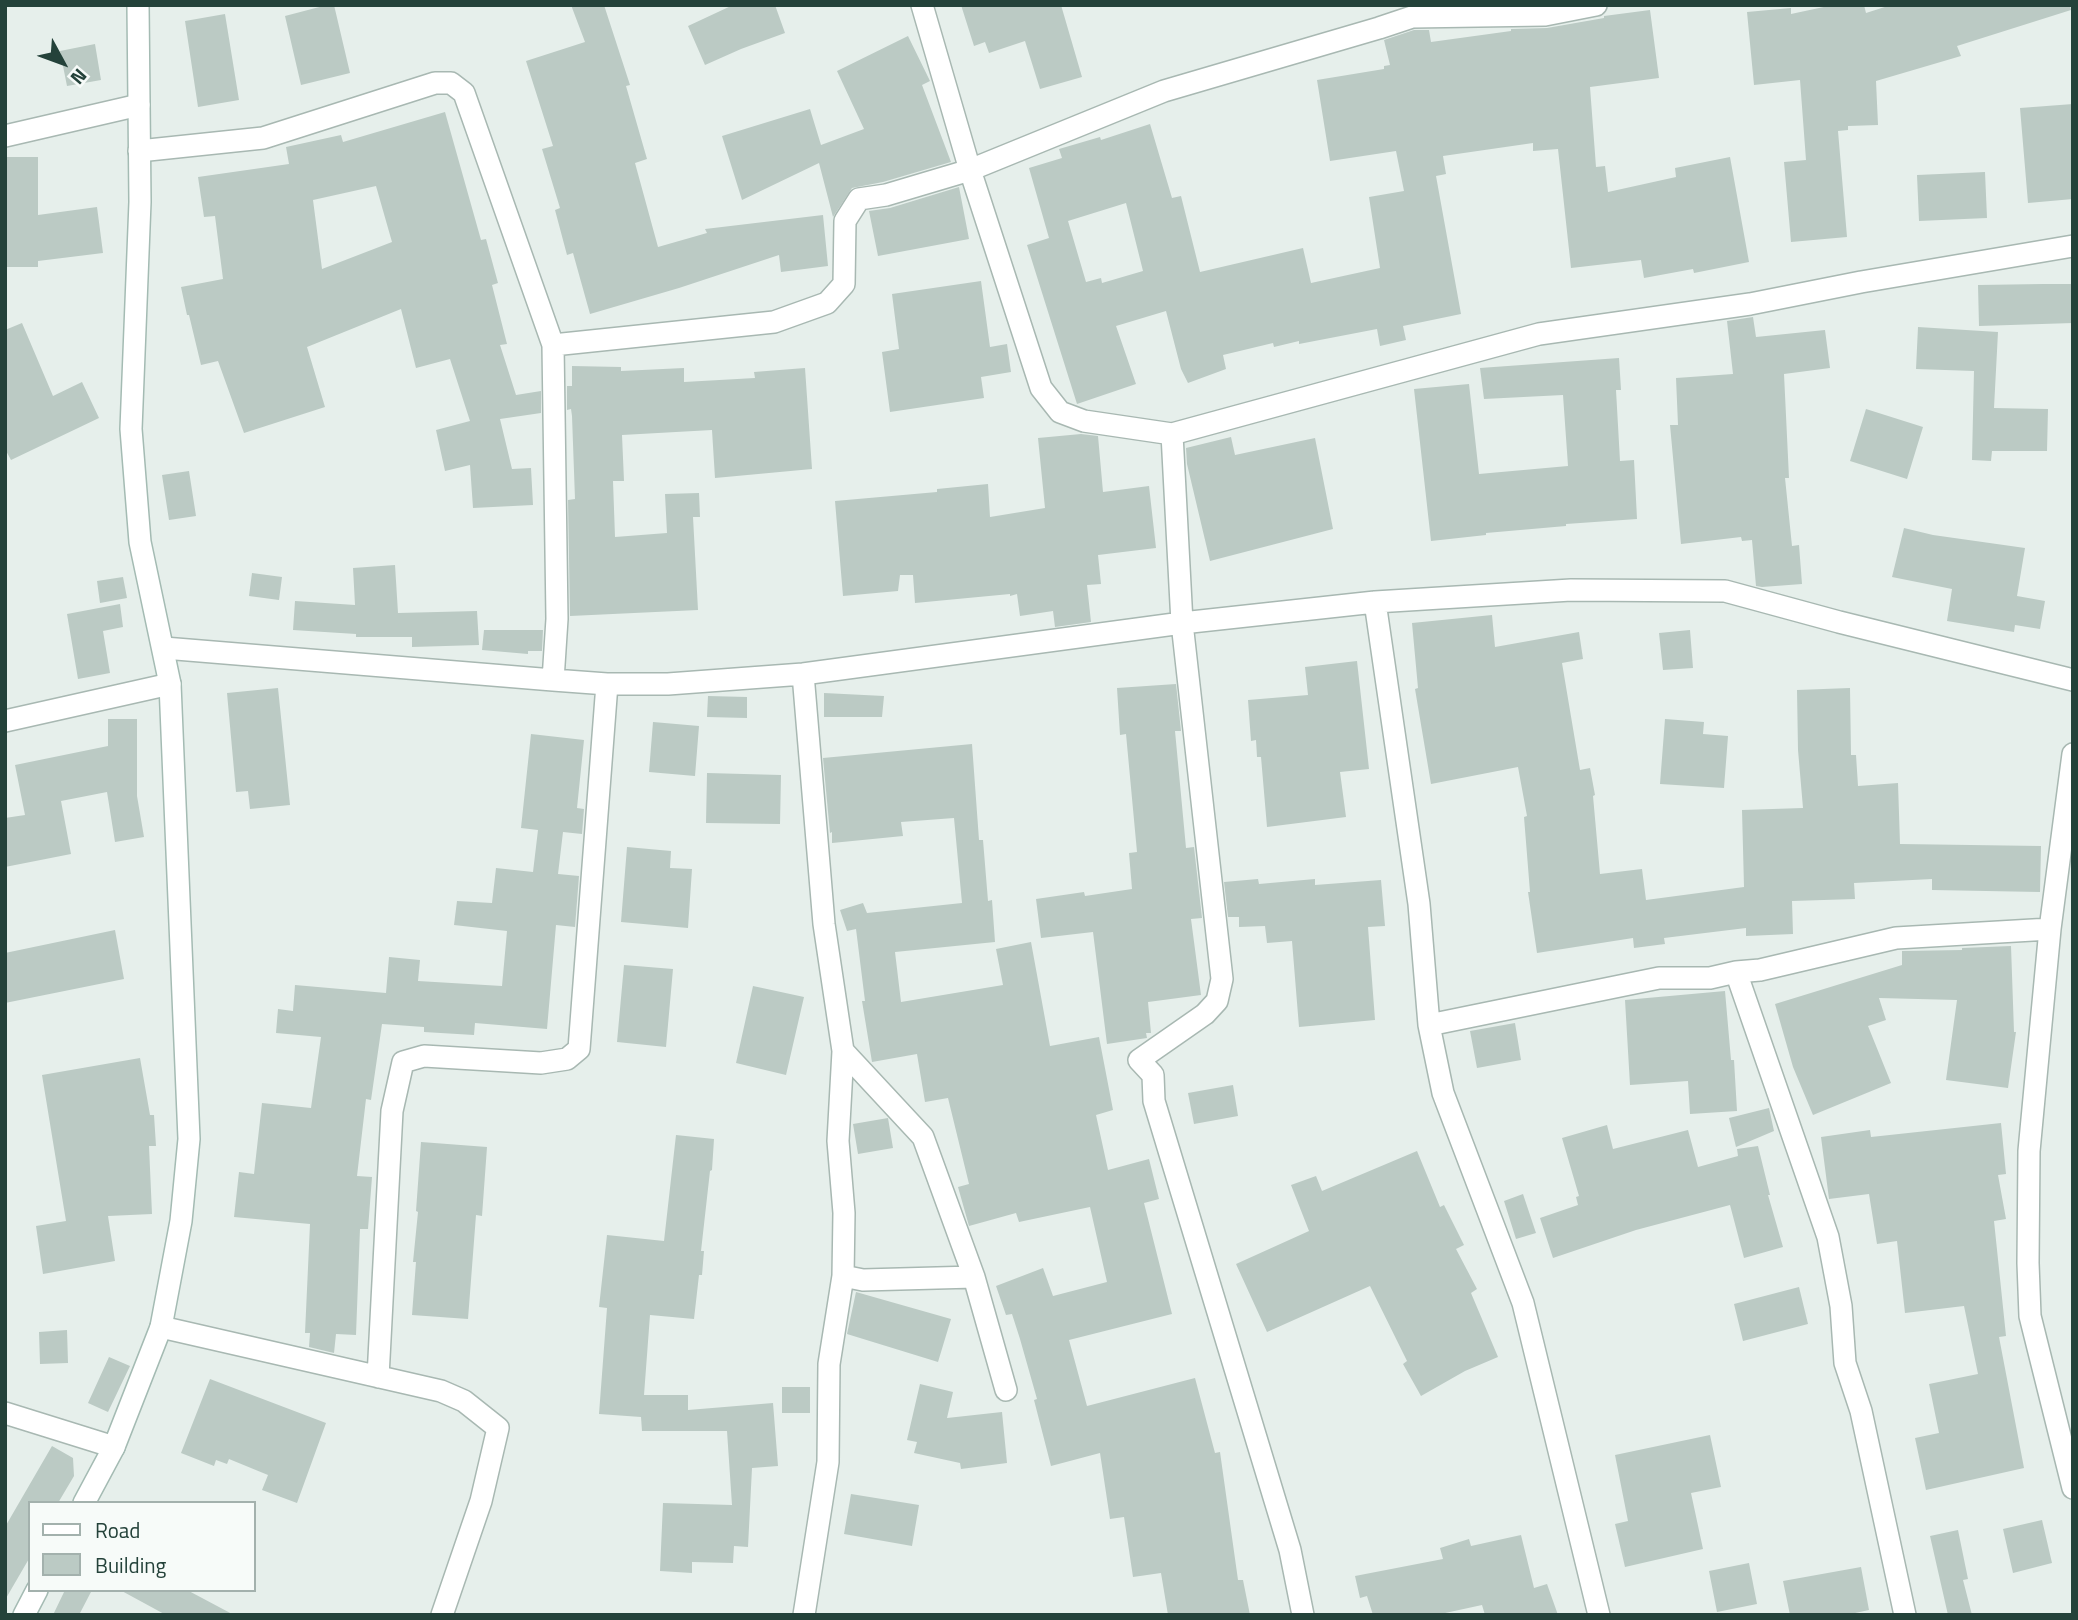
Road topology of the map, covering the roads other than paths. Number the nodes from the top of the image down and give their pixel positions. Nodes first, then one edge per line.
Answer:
1 (138, 5) edge
2 (922, 5) edge
3 (1596, 5) edge
4 (139, 105) junction
5 (5, 136) edge
6 (139, 151) junction
7 (970, 170) junction
8 (2073, 246) edge
9 (553, 345) junction
10 (1172, 433) junction
11 (1375, 602) junction
12 (1181, 623) junction
13 (164, 648) junction
14 (803, 674) junction
15 (553, 680) junction
16 (2073, 680) edge
17 (170, 684) junction
18 (607, 684) junction
19 (5, 721) edge
20 (2073, 754) edge
21 (2050, 929) junction
22 (1736, 972) junction
23 (1429, 1025) junction
24 (843, 1051) junction
25 (843, 1276) junction
26 (974, 1277) junction
27 (162, 1327) junction
28 (378, 1377) junction
29 (1006, 1390) dead end
30 (5, 1413) edge
31 (114, 1447) junction
32 (2073, 1488) edge
33 (85, 1501) edge
34 (36, 1592) edge
35 (23, 1615) edge
36 (442, 1615) edge
37 (803, 1615) edge
38 (1303, 1615) edge
39 (1599, 1615) edge
40 (1905, 1615) edge

1 - 4 street
2 - 7 street
3 - 7 street
4 - 5 street
4 - 6 street
6 - 9 street
6 - 13 street
7 - 9 street
7 - 10 street
8 - 10 street
9 - 15 street
10 - 12 street
11 - 12 street
11 - 16 street
11 - 23 street
12 - 14 street
12 - 38 street
13 - 15 street
13 - 17 street
14 - 18 street
14 - 24 street
15 - 18 street
17 - 19 street
17 - 27 street
18 - 28 street
20 - 21 street
21 - 22 street
21 - 32 street
22 - 23 street
22 - 40 street
23 - 39 street
24 - 25 street
24 - 26 street
25 - 26 street
25 - 37 street
26 - 29 street
27 - 28 street
27 - 31 street
28 - 36 street
30 - 31 street
31 - 33 street
34 - 35 street

